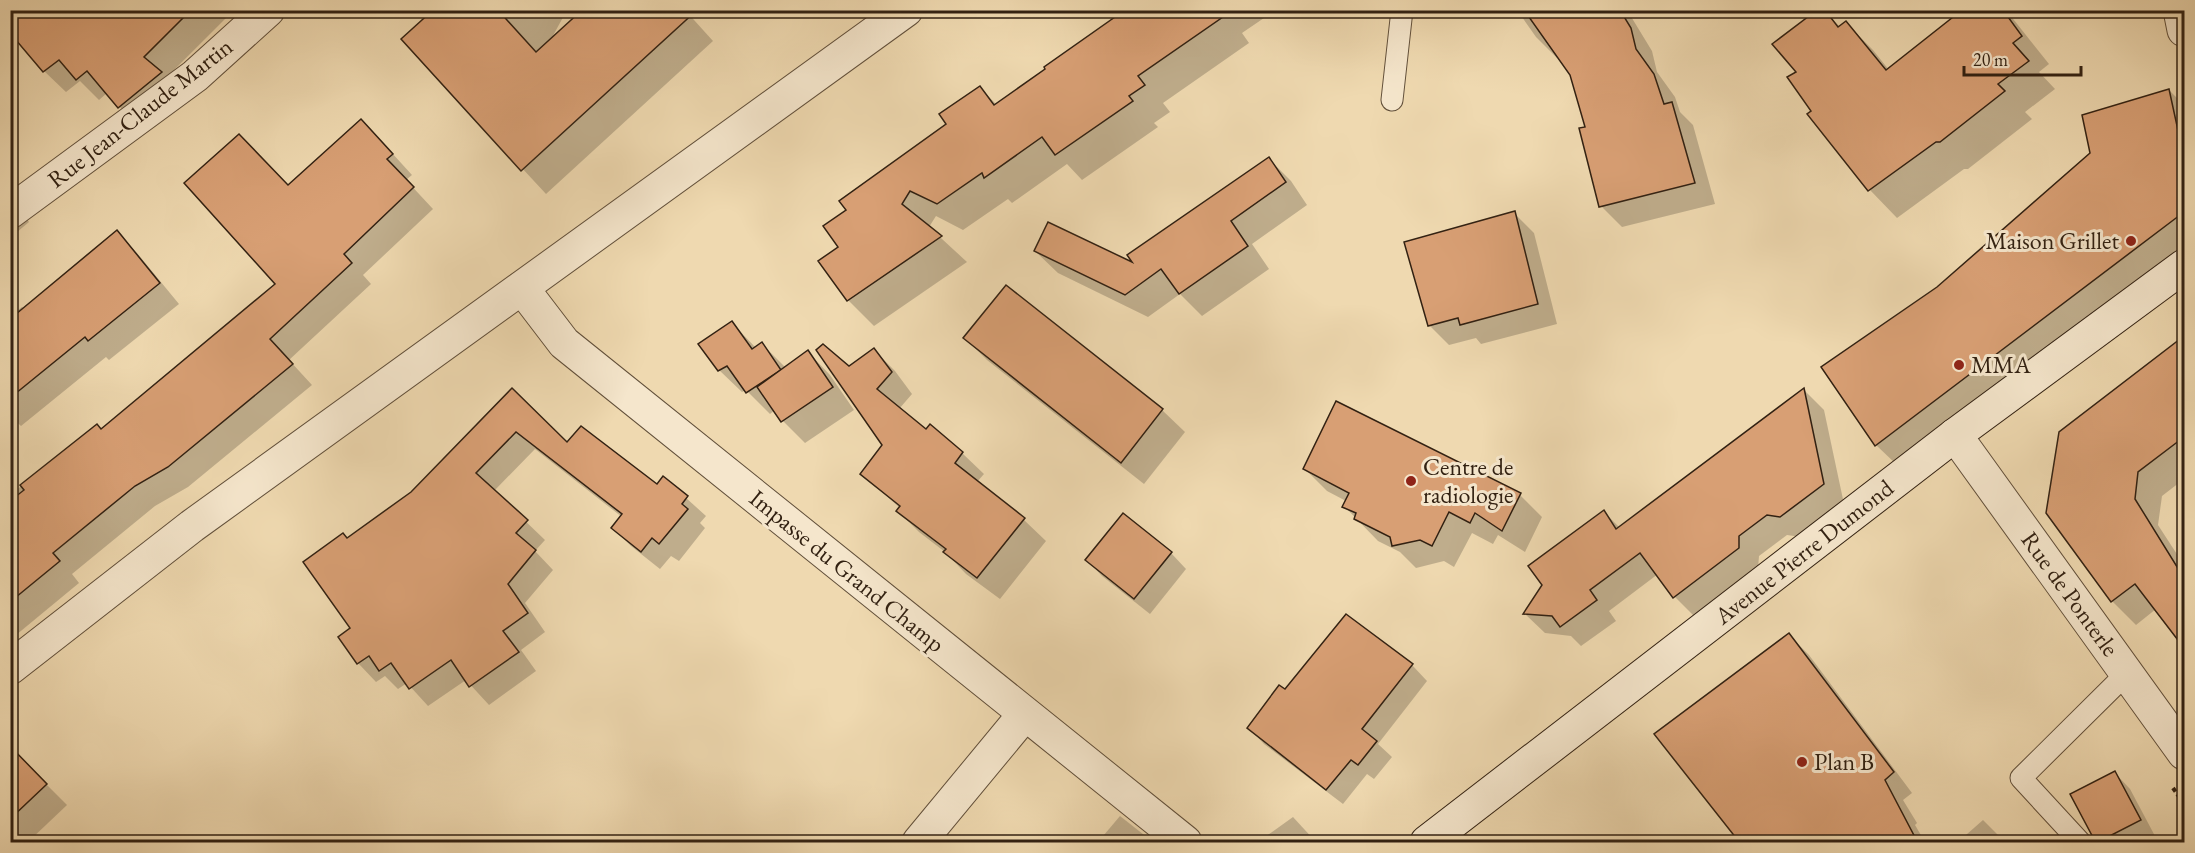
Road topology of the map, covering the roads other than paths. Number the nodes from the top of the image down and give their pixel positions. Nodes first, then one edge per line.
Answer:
1 (268, 10) edge
2 (906, 10) edge
3 (1402, 10) edge
4 (2180, 10) edge
5 (2184, 30) edge
6 (1392, 100) dead end
7 (10, 212) edge
8 (2184, 266) edge
9 (522, 288) junction
10 (1955, 435) junction
11 (10, 668) edge
12 (2127, 673) junction
13 (1024, 715) junction
14 (2184, 753) edge
15 (920, 843) edge
16 (1185, 843) edge
17 (1427, 843) edge
18 (2080, 843) edge

1 - 7 street, Rue Jean-Claude Martin
2 - 9 street
3 - 6 lane
4 - 5 street
8 - 10 street, Avenue Pierre Dumond
9 - 11 street
9 - 13 street, Impasse du Grand Champ
10 - 12 street, Rue de Ponterle
10 - 17 street, Avenue Pierre Dumond
12 - 14 street, Rue de Ponterle
12 - 18 lane
13 - 15 street
13 - 16 street, Impasse du Grand Champ

